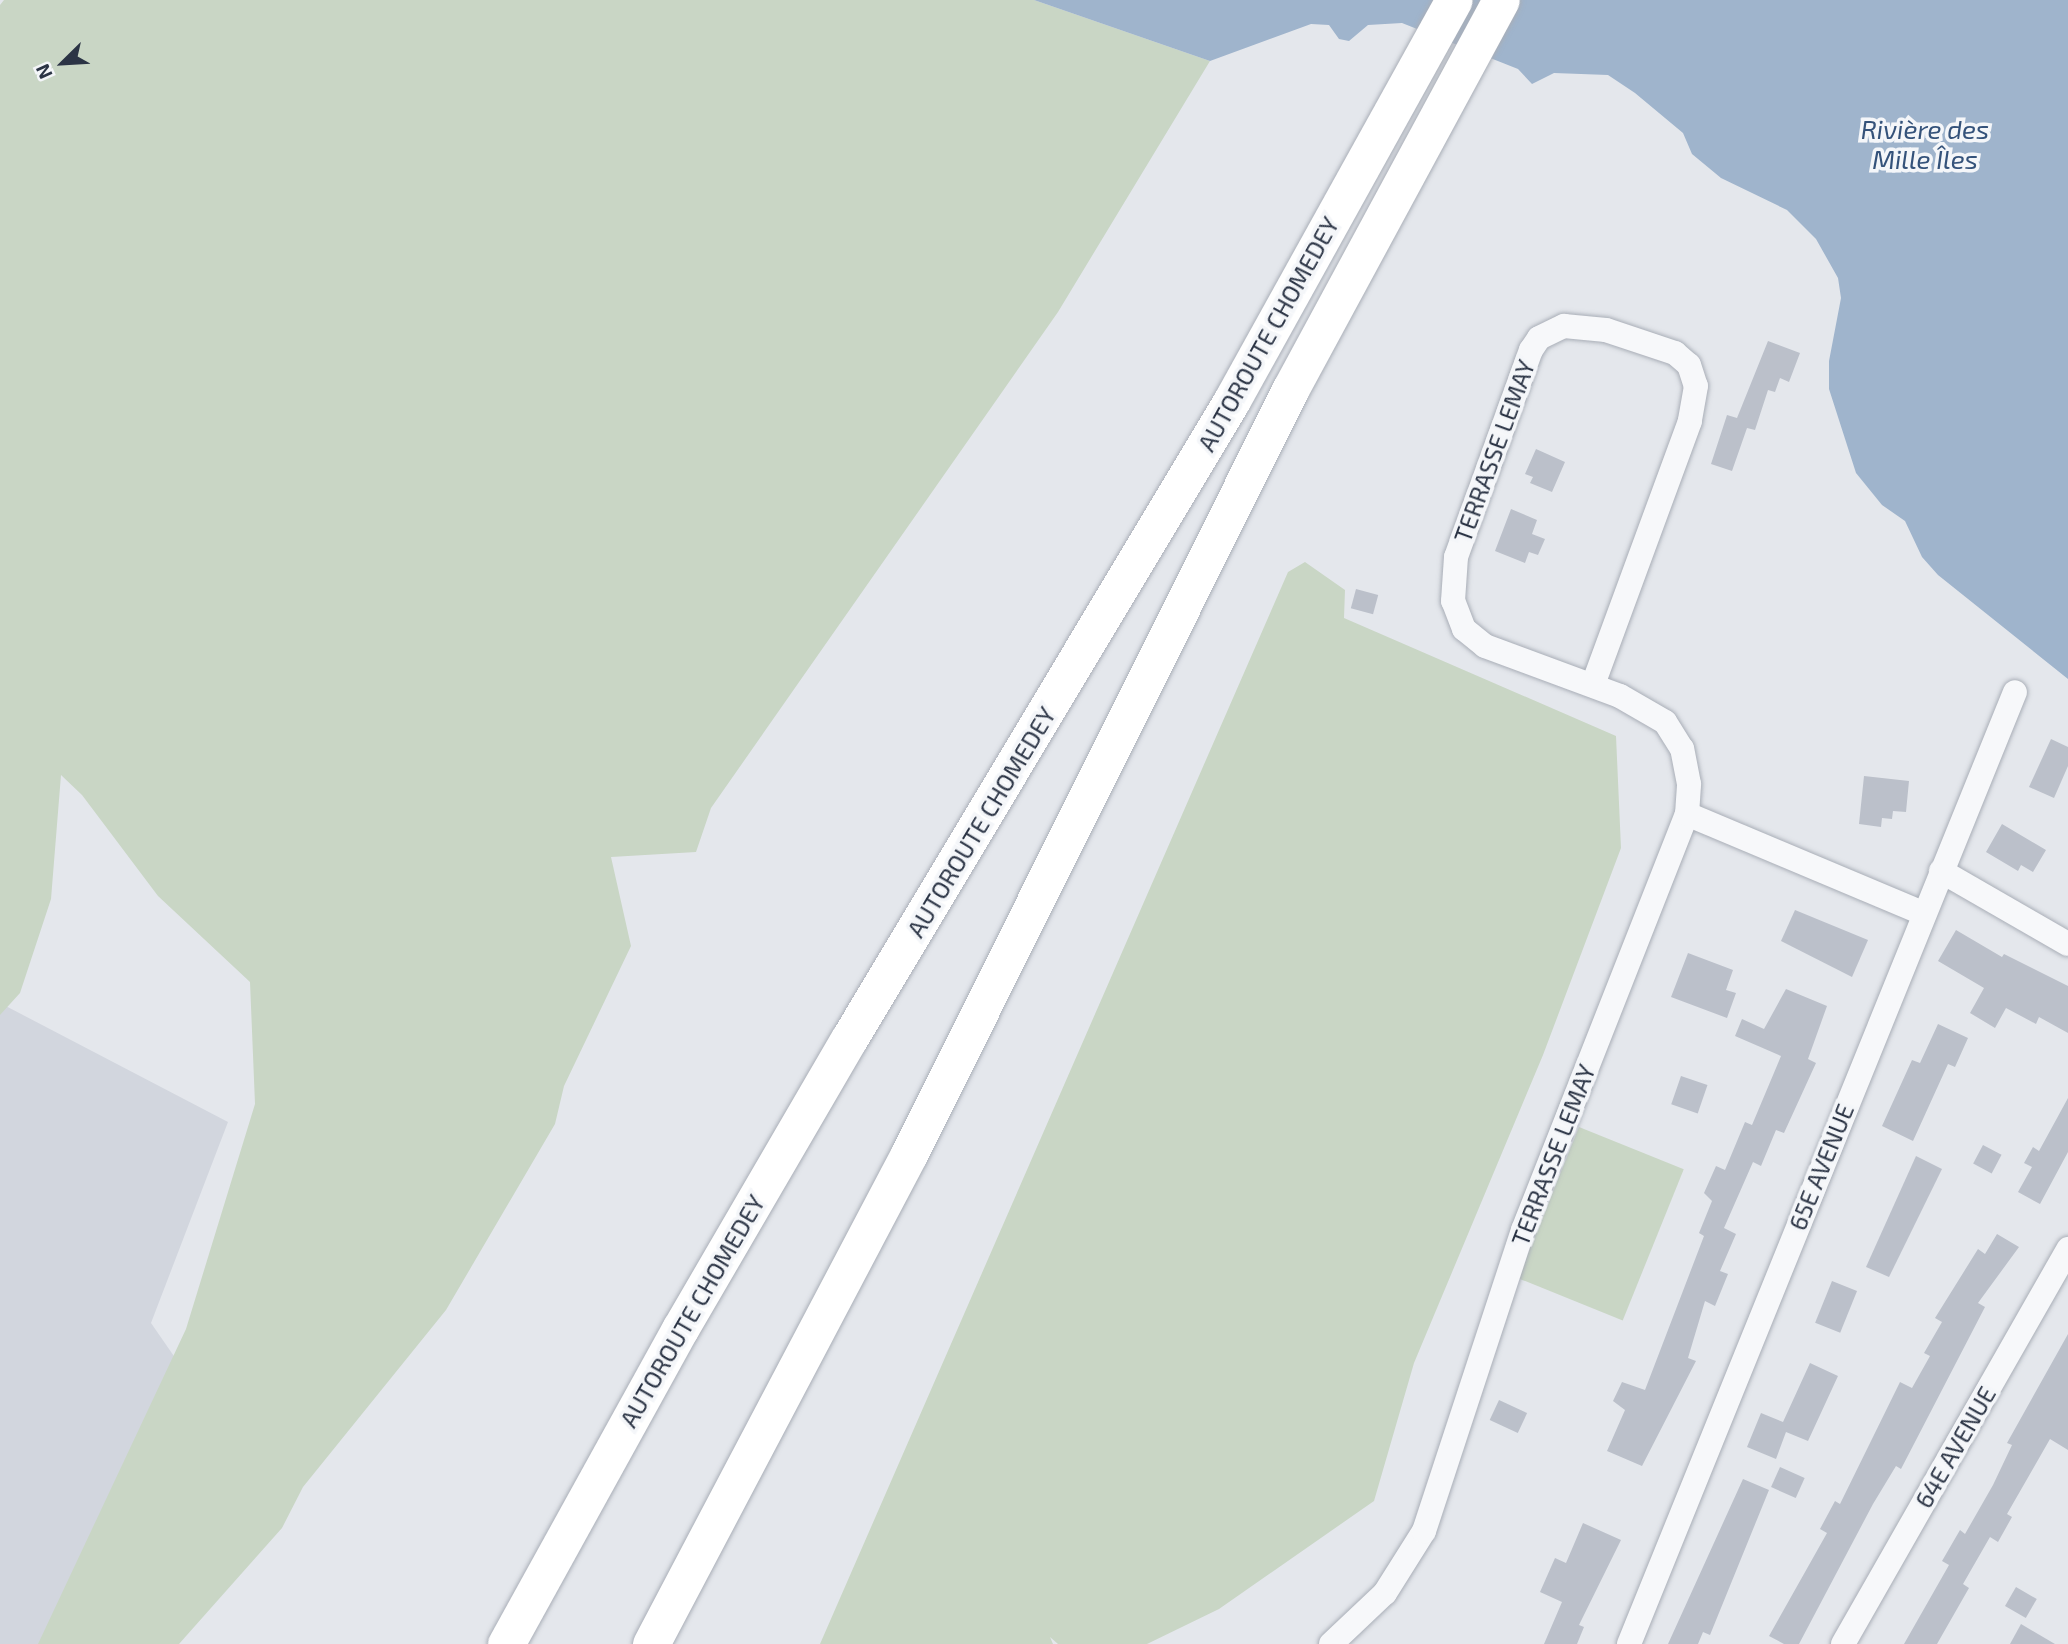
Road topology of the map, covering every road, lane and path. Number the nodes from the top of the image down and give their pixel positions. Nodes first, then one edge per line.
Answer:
1 (1454, 0) edge
2 (1502, 0) edge
3 (1593, 685) junction
4 (2015, 692) dead end
5 (1687, 814) junction
6 (1941, 872) junction
7 (1923, 913) junction
8 (2068, 944) edge
9 (2068, 1249) edge
10 (506, 1644) edge
11 (651, 1644) edge
12 (1331, 1644) edge
13 (1629, 1644) edge
14 (1843, 1644) edge

1 - 10 highway, AUTOROUTE CHOMEDEY
2 - 11 highway, AUTOROUTE CHOMEDEY
3 - 3 street, TERRASSE LEMAY
3 - 5 street, TERRASSE LEMAY
4 - 6 street, 65E AVENUE
5 - 7 street
5 - 12 street, TERRASSE LEMAY
6 - 7 street, 65E AVENUE
6 - 8 street
7 - 13 street, 65E AVENUE
9 - 14 street, 64E AVENUE

